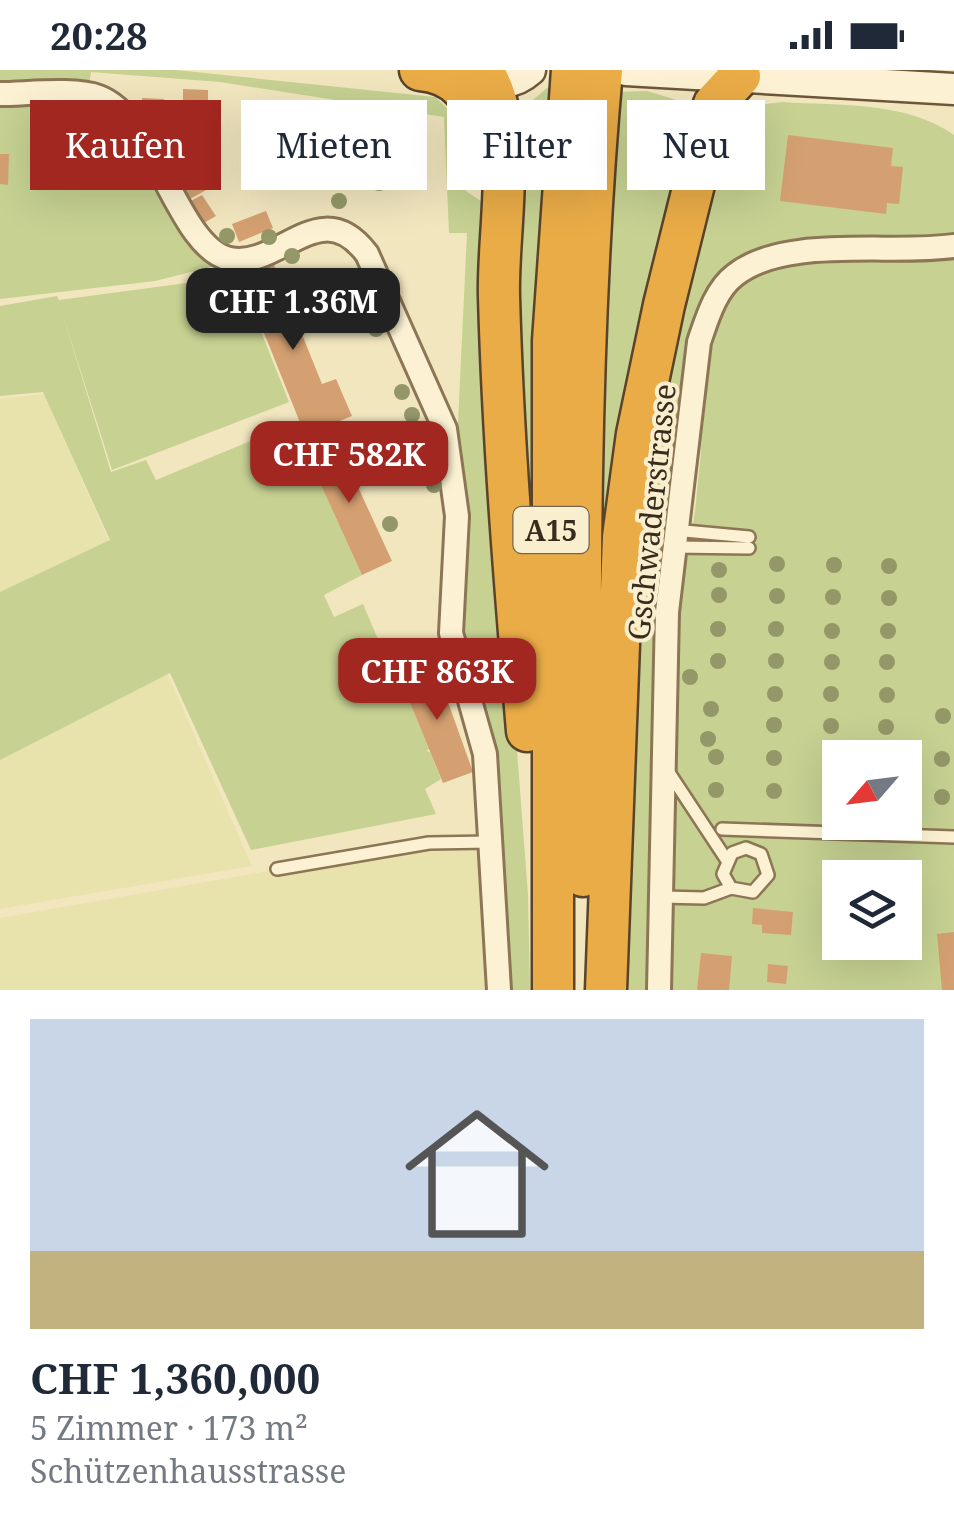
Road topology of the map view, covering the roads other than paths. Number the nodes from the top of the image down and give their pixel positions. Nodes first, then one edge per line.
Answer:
1 (420, 70) edge
2 (530, 70) edge
3 (572, 70) edge
4 (602, 70) edge
5 (627, 70) edge
6 (481, 74) edge
7 (740, 76) junction
8 (954, 88) edge
9 (0, 94) edge
10 (502, 212) junction
11 (954, 246) edge
12 (673, 538) junction
13 (749, 542) dead end
14 (664, 766) junction
15 (722, 829) dead end
16 (748, 830) junction
17 (954, 838) edge
18 (490, 842) junction
19 (746, 848) junction
20 (726, 859) junction
21 (277, 870) dead end
22 (731, 888) junction
23 (662, 897) junction
24 (499, 990) edge
25 (544, 990) edge
26 (553, 990) edge
27 (585, 990) edge
28 (606, 990) edge
29 (660, 990) edge

1 - 10 highway
2 - 6 main road
3 - 26 highway, A15
4 - 27 highway, A15
5 - 7 main road
6 - 10 highway
7 - 8 main road
7 - 28 highway
9 - 18 street
10 - 25 highway
11 - 12 street, Gschwaderstrasse
12 - 13 lane
12 - 14 street, Gschwaderstrasse
14 - 20 lane
14 - 23 street, Gschwaderstrasse
15 - 16 lane
16 - 17 lane
16 - 19 lane
18 - 21 lane
18 - 24 street
19 - 20 lane
19 - 22 lane
20 - 22 lane
22 - 23 lane
23 - 29 street, Gschwaderstrasse

